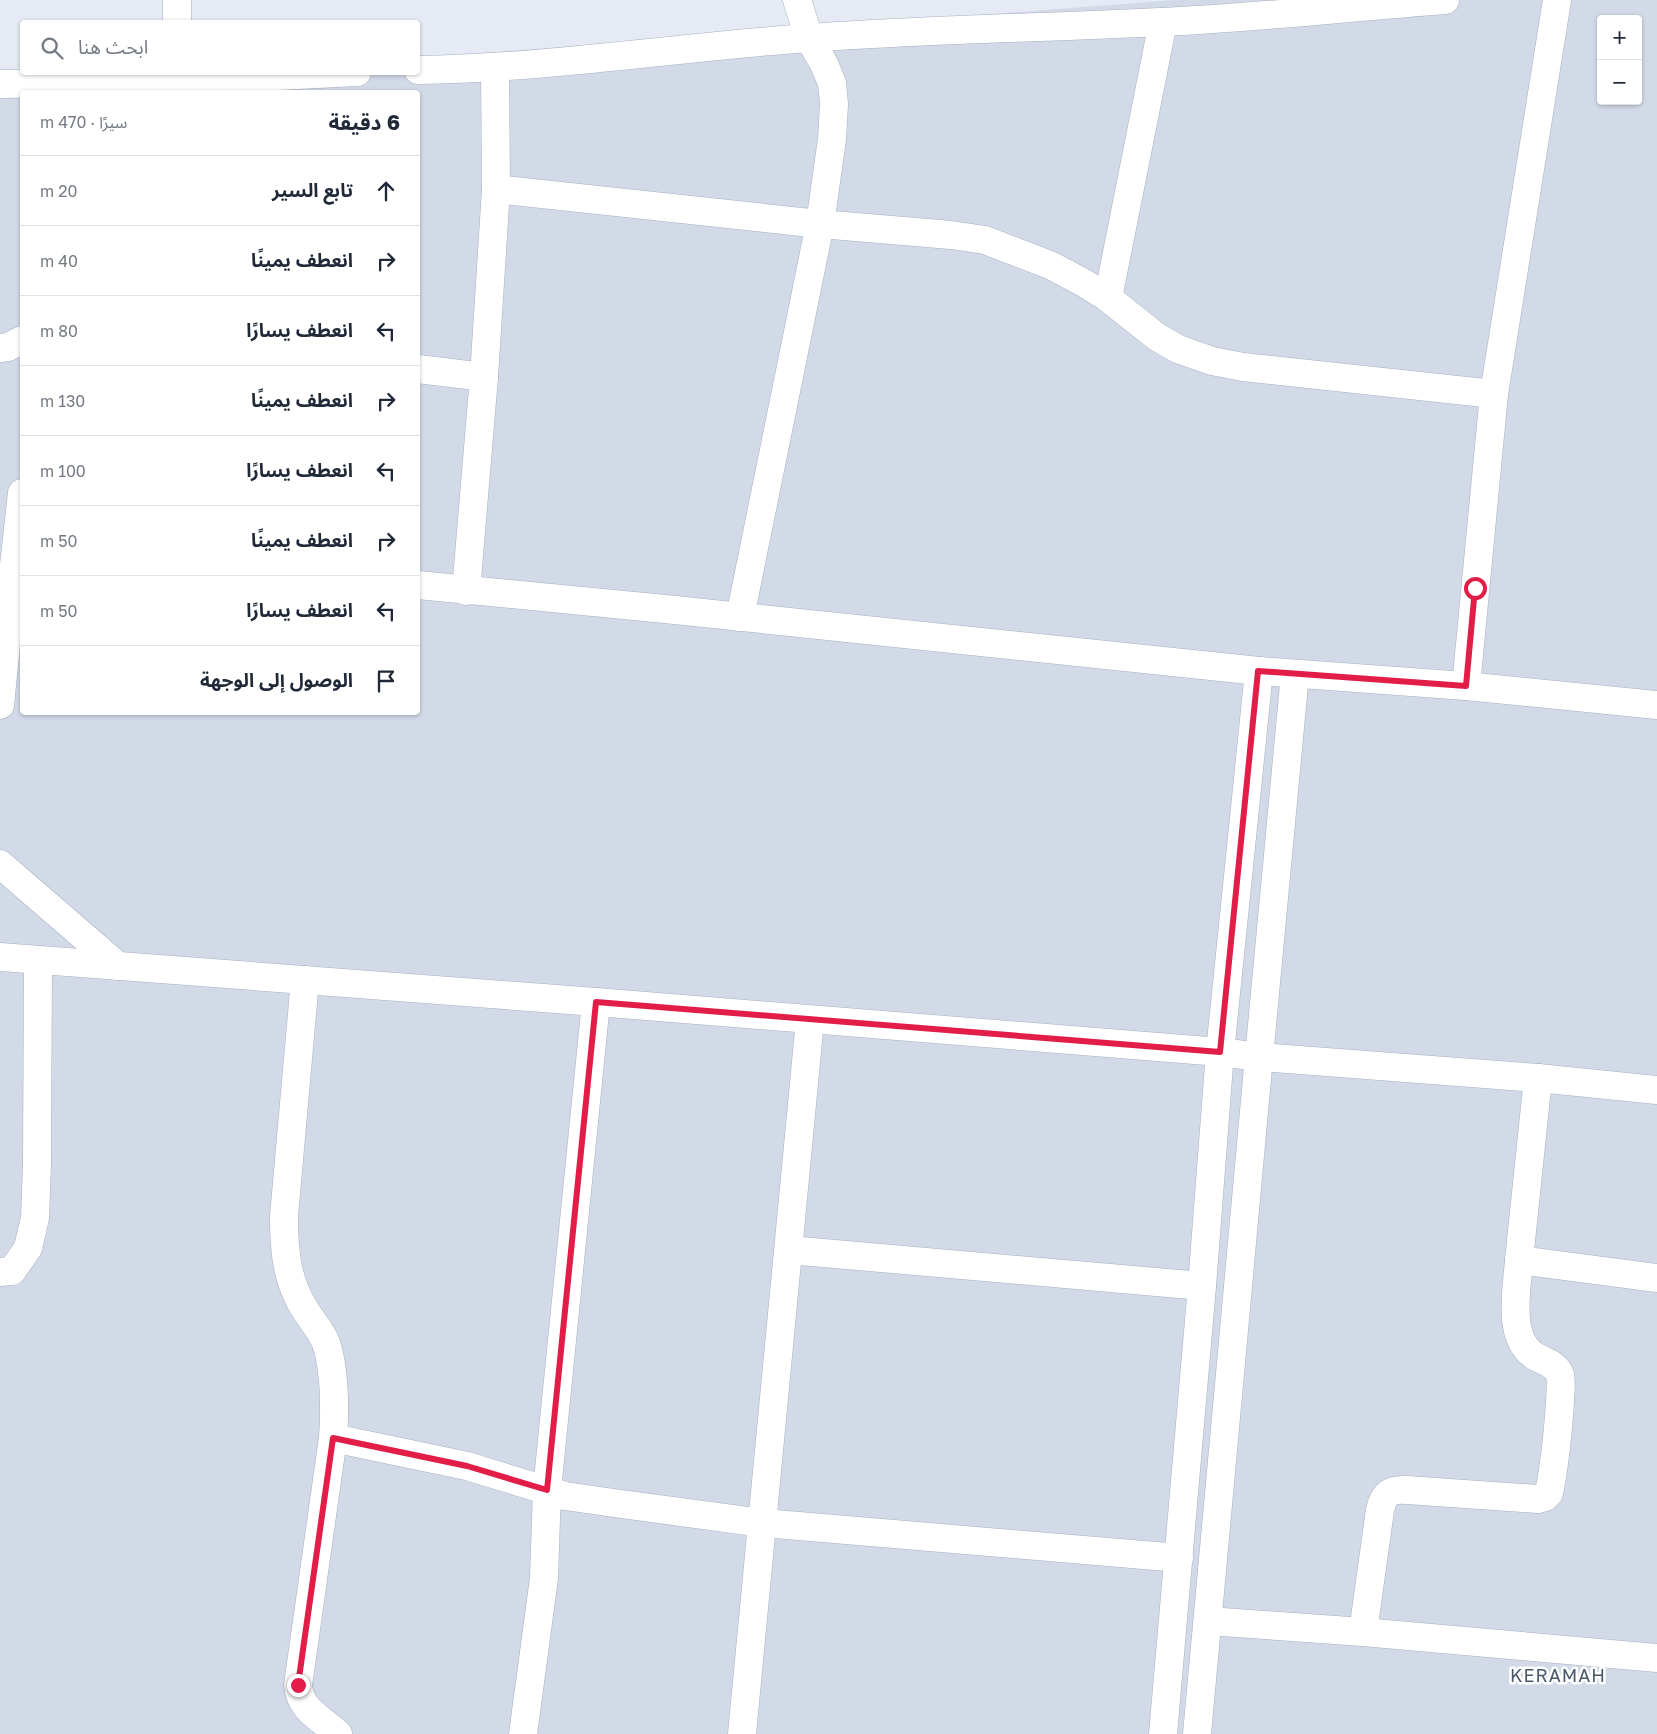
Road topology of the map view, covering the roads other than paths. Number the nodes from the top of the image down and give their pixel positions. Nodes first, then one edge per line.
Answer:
1 (177, 0) edge
2 (797, 0) edge
3 (1445, 0) edge
4 (1557, 0) edge
5 (177, 20) edge
6 (1163, 22) junction
7 (809, 38) junction
8 (495, 67) junction
9 (420, 70) edge
10 (250, 75) edge
11 (178, 77) edge
12 (0, 84) edge
13 (496, 189) junction
14 (820, 224) junction
15 (1108, 298) junction
16 (20, 341) edge
17 (0, 348) edge
18 (420, 369) edge
19 (484, 377) junction
20 (1494, 394) junction
21 (20, 534) edge
22 (420, 586) edge
23 (466, 591) junction
24 (740, 617) junction
25 (4, 622) edge
26 (1258, 671) junction
27 (1295, 674) junction
28 (1466, 686) junction
29 (0, 705) edge
30 (1657, 705) edge
31 (0, 864) edge
32 (0, 957) edge
33 (38, 960) junction
34 (118, 966) junction
35 (305, 980) junction
36 (596, 1002) junction
37 (810, 1020) junction
38 (1220, 1052) junction
39 (1258, 1057) junction
40 (1538, 1078) junction
41 (1657, 1090) edge
42 (789, 1250) junction
43 (1519, 1260) junction
44 (0, 1272) edge
45 (1657, 1278) edge
46 (1202, 1286) junction
47 (333, 1438) junction
48 (547, 1490) junction
49 (763, 1523) junction
50 (1179, 1558) junction
51 (1208, 1622) junction
52 (1364, 1632) junction
53 (1657, 1658) edge
54 (338, 1734) edge
55 (523, 1734) edge
56 (742, 1734) edge
57 (1163, 1734) edge
58 (1197, 1734) edge

1 - 5 street
2 - 7 street
3 - 6 street
4 - 20 street
6 - 7 street
6 - 15 street
7 - 8 street
7 - 14 street
8 - 9 street
8 - 13 street
10 - 11 street
11 - 12 street
13 - 14 street
13 - 19 street
14 - 15 street
14 - 24 street
15 - 20 street
16 - 17 street
18 - 19 street
19 - 23 street
20 - 28 street
21 - 25 street
22 - 23 street
23 - 24 street
24 - 26 street
25 - 29 street
26 - 27 street
26 - 38 street
27 - 28 street
27 - 39 street
28 - 30 street
31 - 34 street
32 - 33 street
33 - 34 street
33 - 44 street
34 - 35 street
35 - 36 street
35 - 47 street
36 - 37 street
36 - 48 street
37 - 38 street
37 - 42 street
38 - 39 street
38 - 46 street
39 - 40 street
39 - 51 street
40 - 41 street
40 - 43 street
42 - 46 street
42 - 49 street
43 - 45 street
43 - 52 street
46 - 50 street
47 - 48 street
47 - 54 street
48 - 49 street
48 - 55 street
49 - 50 street
49 - 56 street
50 - 57 street
51 - 52 street
51 - 58 street
52 - 53 street

